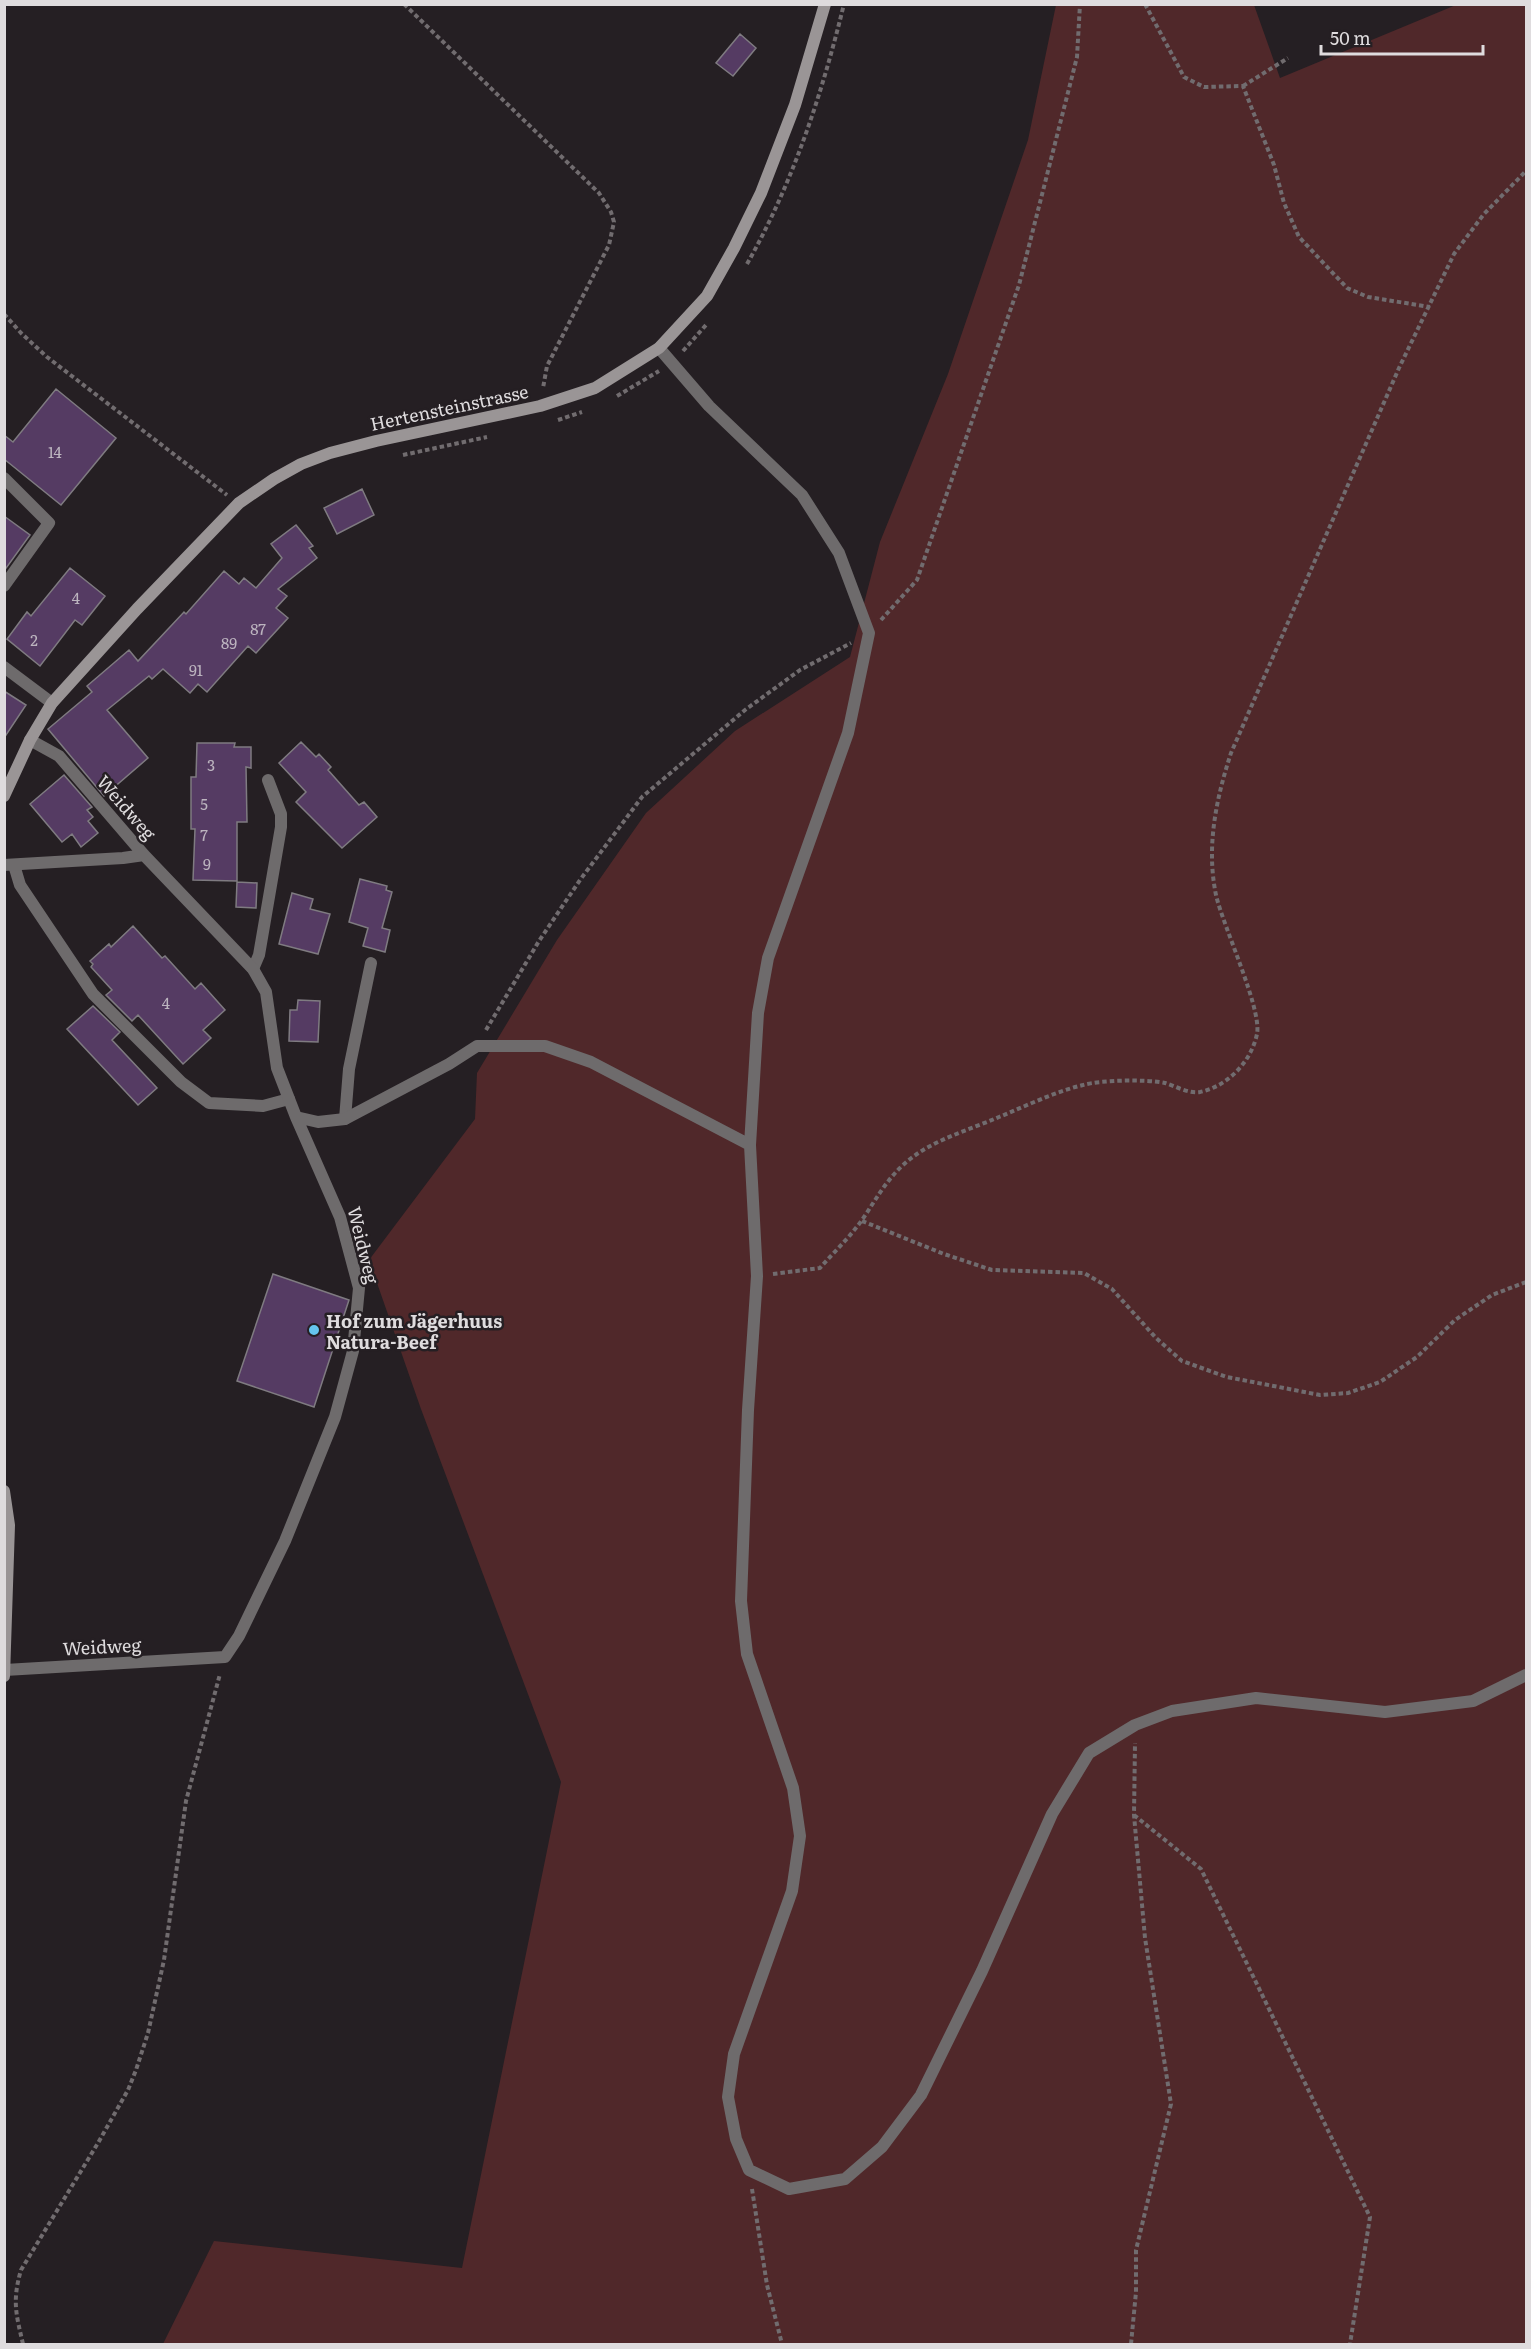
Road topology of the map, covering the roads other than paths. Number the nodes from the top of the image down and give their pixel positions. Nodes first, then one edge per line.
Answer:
1 (825, 4) edge
2 (659, 348) junction
3 (4, 478) edge
4 (4, 586) edge
5 (4, 667) edge
6 (52, 703) junction
7 (30, 740) junction
8 (268, 780) dead end
9 (4, 796) edge
10 (144, 855) junction
11 (9, 865) edge
12 (371, 963) dead end
13 (253, 969) junction
14 (289, 1099) junction
15 (296, 1117) junction
16 (345, 1119) junction
17 (750, 1145) junction
18 (4, 1491) edge
19 (5, 1670) edge
20 (4, 1676) edge
21 (1527, 1676) edge

1 - 2 street, Hertensteinstrasse
2 - 6 street, Hertensteinstrasse
2 - 17 street
3 - 4 street
5 - 6 street
6 - 7 street, Hertensteinstrasse
7 - 9 street, Hertensteinstrasse
7 - 10 street, Weidweg
8 - 13 street
10 - 11 street
10 - 13 street, Weidweg
11 - 14 street
12 - 16 street
13 - 14 street, Weidweg
14 - 15 street, Weidweg
15 - 16 street
15 - 19 street, Weidweg
16 - 17 street
17 - 21 street
18 - 19 street
19 - 20 street

